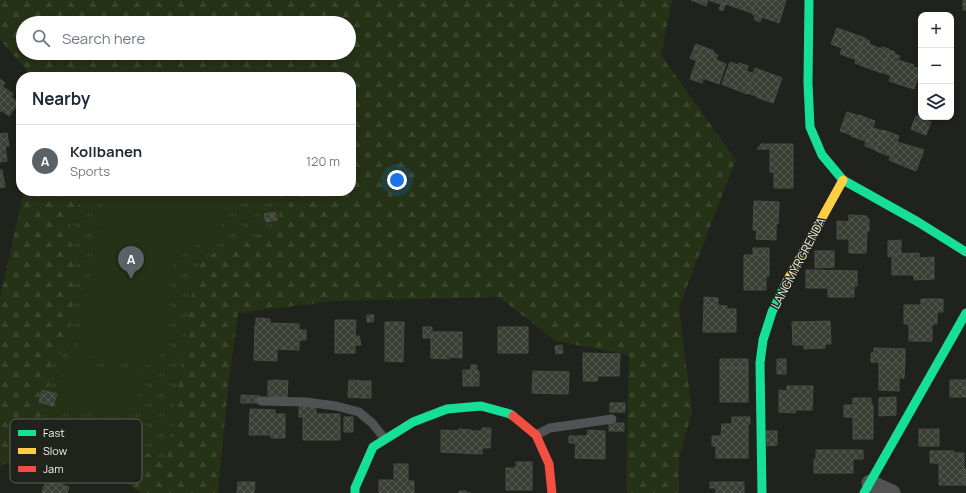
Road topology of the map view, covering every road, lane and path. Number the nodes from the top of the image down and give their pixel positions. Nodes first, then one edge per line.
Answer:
1 (809, 0) edge
2 (843, 180) junction
3 (966, 252) edge
4 (966, 313) edge
5 (262, 401) dead end
6 (612, 418) dead end
7 (536, 435) junction
8 (385, 439) junction
9 (867, 488) edge
10 (355, 493) edge
11 (552, 493) edge
12 (762, 493) edge
13 (892, 493) edge

1 - 2 street
2 - 3 street
2 - 12 street, LANGMYRGRENDA
4 - 9 street
5 - 8 lane
6 - 7 lane
7 - 8 street
7 - 11 street
8 - 10 street
9 - 13 street

